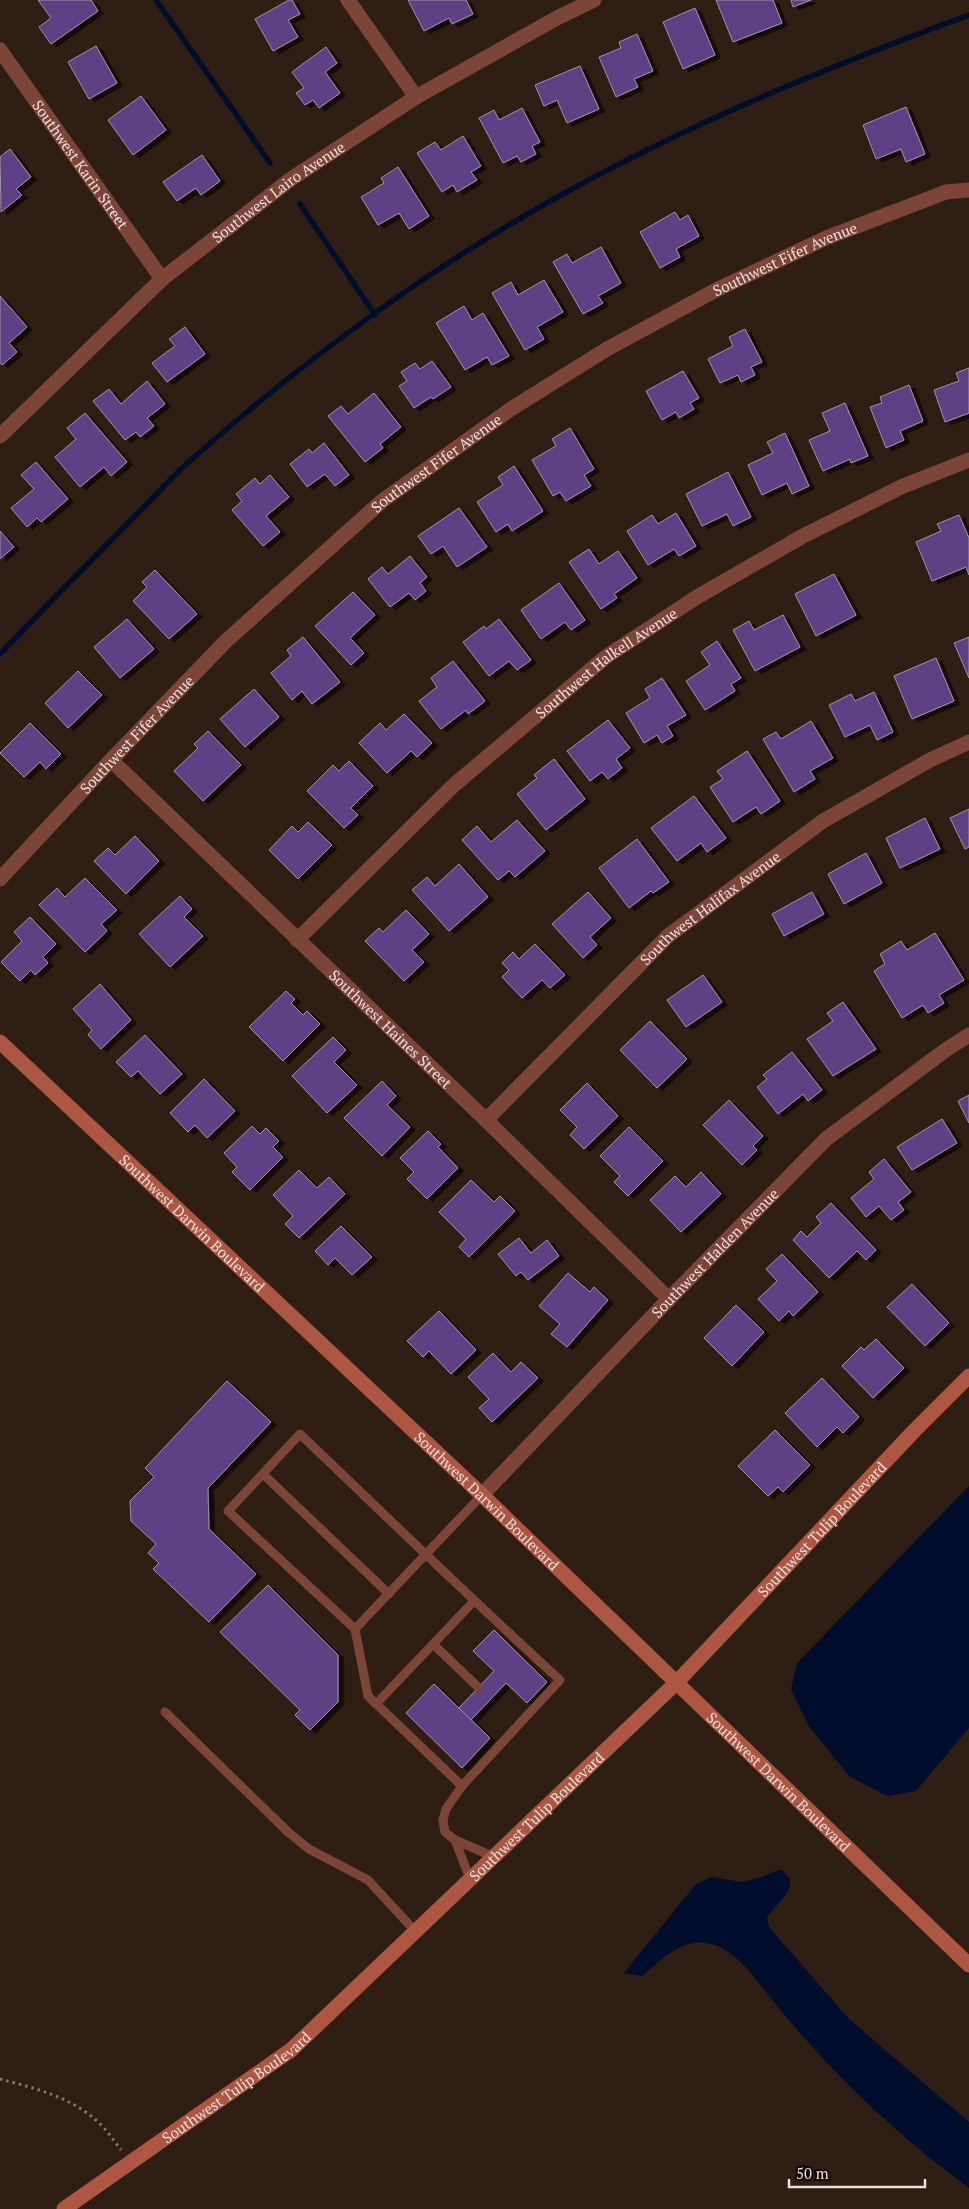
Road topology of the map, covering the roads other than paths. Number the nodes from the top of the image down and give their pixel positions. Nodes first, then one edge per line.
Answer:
1 (348, 0) edge
2 (594, 0) edge
3 (0, 50) edge
4 (5, 70) edge
5 (416, 97) junction
6 (969, 190) edge
7 (162, 279) junction
8 (0, 436) edge
9 (969, 460) edge
10 (969, 742) edge
11 (111, 760) junction
12 (0, 878) edge
13 (297, 940) junction
14 (969, 1035) edge
15 (0, 1042) edge
16 (486, 1120) junction
17 (669, 1299) junction
18 (969, 1376) edge
19 (263, 1474) junction
20 (482, 1495) junction
21 (427, 1555) junction
22 (389, 1594) junction
23 (474, 1601) junction
24 (355, 1629) junction
25 (433, 1644) junction
26 (676, 1683) junction
27 (478, 1688) dead end
28 (376, 1704) junction
29 (164, 1712) dead end
30 (462, 1786) junction
31 (455, 1840) junction
32 (494, 1857) junction
33 (470, 1879) junction
34 (415, 1932) junction
35 (969, 1965) edge
36 (64, 2209) edge

1 - 5 street
2 - 5 street, Southwest Lairo Avenue
3 - 4 street, Southwest Karin Street
4 - 7 street, Southwest Karin Street
5 - 7 street, Southwest Lairo Avenue
6 - 11 street, Southwest Fifer Avenue
7 - 8 street, Southwest Lairo Avenue
9 - 13 street, Southwest Halkell Avenue
10 - 16 street, Southwest Halifax Avenue
11 - 12 street, Southwest Fifer Avenue
11 - 13 street, Southwest Haines Street
13 - 16 street, Southwest Haines Street
14 - 17 street, Southwest Halden Avenue
15 - 20 street, Southwest Darwin Boulevard
16 - 17 street, Southwest Haines Street
17 - 20 street, Southwest Halden Avenue
18 - 26 street, Southwest Tulip Boulevard
19 - 21 lane
19 - 22 lane
19 - 24 lane
20 - 21 lane
20 - 26 street, Southwest Darwin Boulevard
21 - 22 lane
21 - 23 lane
22 - 24 lane
23 - 25 lane
23 - 30 lane
24 - 28 lane
25 - 27 lane
25 - 28 lane
26 - 32 street, Southwest Tulip Boulevard
26 - 35 street, Southwest Darwin Boulevard
28 - 30 lane
29 - 34 lane
30 - 31 lane
31 - 32 lane
31 - 33 lane
32 - 33 street, Southwest Tulip Boulevard
33 - 34 street, Southwest Tulip Boulevard
34 - 36 street, Southwest Tulip Boulevard

